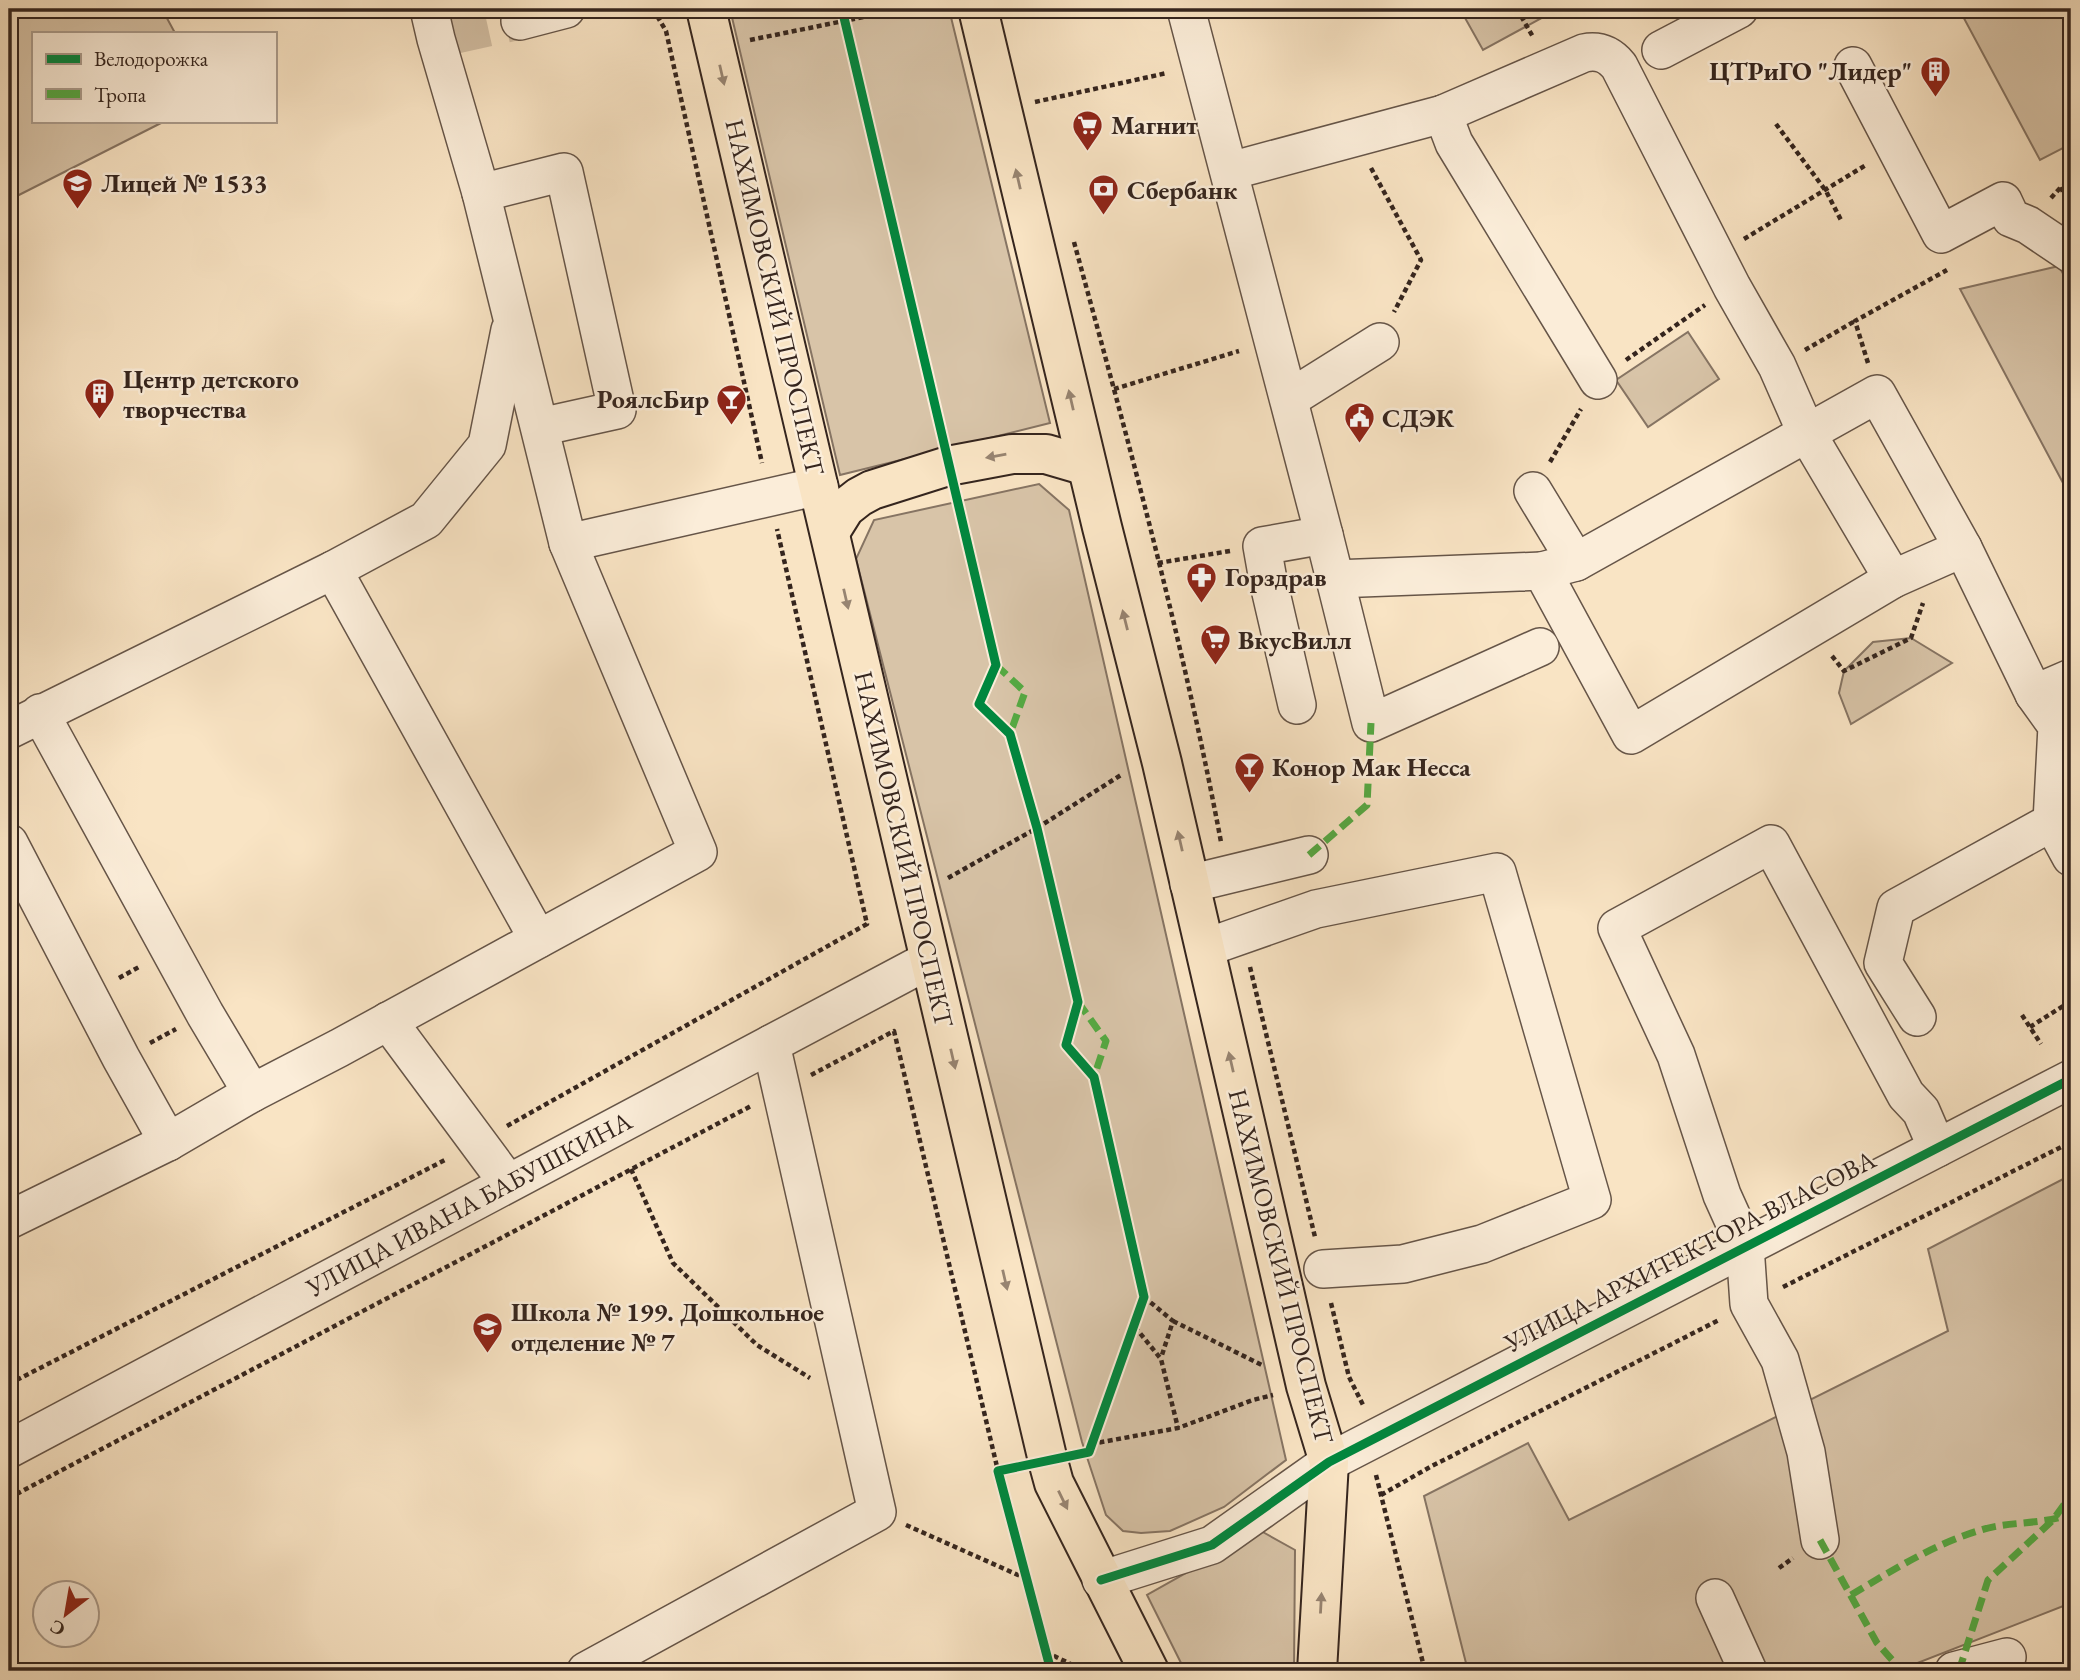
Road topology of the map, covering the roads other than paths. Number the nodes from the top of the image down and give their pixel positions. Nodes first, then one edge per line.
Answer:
1 (566, 9) edge
2 (706, 9) edge
3 (978, 9) edge
4 (1186, 9) edge
5 (1740, 9) edge
6 (520, 21) tunnel mouth
7 (439, 28) edge
8 (1661, 50) dead end
9 (1853, 66) dead end
10 (1443, 114) junction
11 (1230, 171) junction
12 (481, 193) junction
13 (2071, 254) edge
14 (513, 319) junction
15 (1380, 342) road end
16 (1598, 380) dead end
17 (1289, 399) junction
18 (540, 427) junction
19 (1806, 432) junction
20 (1087, 466) junction
21 (820, 485) junction
22 (1533, 491) dead end
23 (830, 532) junction
24 (1324, 535) junction
25 (568, 543) junction
26 (1950, 553) junction
27 (1559, 566) junction
28 (333, 570) junction
29 (1335, 579) junction
30 (1893, 579) junction
31 (1540, 647) dead end
32 (2071, 678) edge
33 (2034, 694) junction
34 (1297, 705) dead end
35 (40, 713) junction
36 (9, 730) edge
37 (2052, 822) junction
38 (9, 843) edge
39 (1309, 855) dead end
40 (2071, 857) edge
41 (1189, 884) junction
42 (538, 939) junction
43 (1205, 948) junction
44 (929, 960) junction
45 (1917, 1017) dead end
46 (388, 1021) junction
47 (771, 1044) junction
48 (2071, 1079) edge
49 (252, 1093) junction
50 (168, 1142) junction
51 (1937, 1148) junction
52 (508, 1183) junction
53 (13, 1207) edge
54 (1745, 1246) junction
55 (1323, 1269) dead end
56 (9, 1448) edge
57 (1329, 1461) junction
58 (1820, 1540) dead end
59 (1101, 1580) junction
60 (1715, 1598) dead end
61 (2007, 1657) dead end
62 (586, 1671) edge
63 (1149, 1671) edge
64 (1317, 1671) edge
65 (1748, 1671) edge
66 (1954, 1671) edge

1 - 6 street
2 -> 21 main road, НАХИМОВСКИЙ ПРОСПЕКТ
20 -> 3 main road, НАХИМОВСКИЙ ПРОСПЕКТ
4 - 11 street
5 - 8 street
7 - 12 street
9 - 13 street
10 - 11 street
10 - 16 street
10 - 19 street
11 - 17 street
12 - 14 street
12 - 18 street
14 - 18 street
14 - 28 street
15 - 17 street
17 - 24 street
18 - 25 street
19 - 26 street
19 - 27 street
19 - 30 street
20 -> 23 main road
41 -> 20 main road, НАХИМОВСКИЙ ПРОСПЕКТ
21 - 23 main road, НАХИМОВСКИЙ ПРОСПЕКТ
21 - 25 street
22 - 27 street
23 -> 44 main road, НАХИМОВСКИЙ ПРОСПЕКТ
24 - 29 street
24 - 34 street
25 - 42 street
26 - 30 street
26 - 33 street
27 - 29 street
27 - 30 street
28 - 35 street
28 - 42 street
29 - 31 street
32 - 33 street
33 - 37 street
35 - 36 street
35 - 49 street
37 - 40 street
37 - 45 street
38 - 50 street
39 - 41 street
41 - 43 main road, НАХИМОВСКИЙ ПРОСПЕКТ
42 - 46 street
43 - 55 street
57 -> 43 main road, НАХИМОВСКИЙ ПРОСПЕКТ
44 - 47 street, УЛИЦА ИВАНА БАБУШКИНА
44 -> 59 main road, НАХИМОВСКИЙ ПРОСПЕКТ
46 - 49 street
46 - 52 street
47 - 52 street, УЛИЦА ИВАНА БАБУШКИНА
47 - 62 street
48 - 51 street, УЛИЦА АРХИТЕКТОРА ВЛАСОВА
49 - 50 street
50 - 53 street
51 - 54 street, УЛИЦА АРХИТЕКТОРА ВЛАСОВА
51 - 54 street
52 - 56 street, УЛИЦА ИВАНА БАБУШКИНА
54 - 57 street, УЛИЦА АРХИТЕКТОРА ВЛАСОВА
54 - 58 street
57 - 59 street, УЛИЦА АРХИТЕКТОРА ВЛАСОВА
64 -> 57 main road, НАХИМОВСКИЙ ПРОСПЕКТ
59 - 63 main road, НАХИМОВСКИЙ ПРОСПЕКТ
60 - 65 street
61 - 66 street

